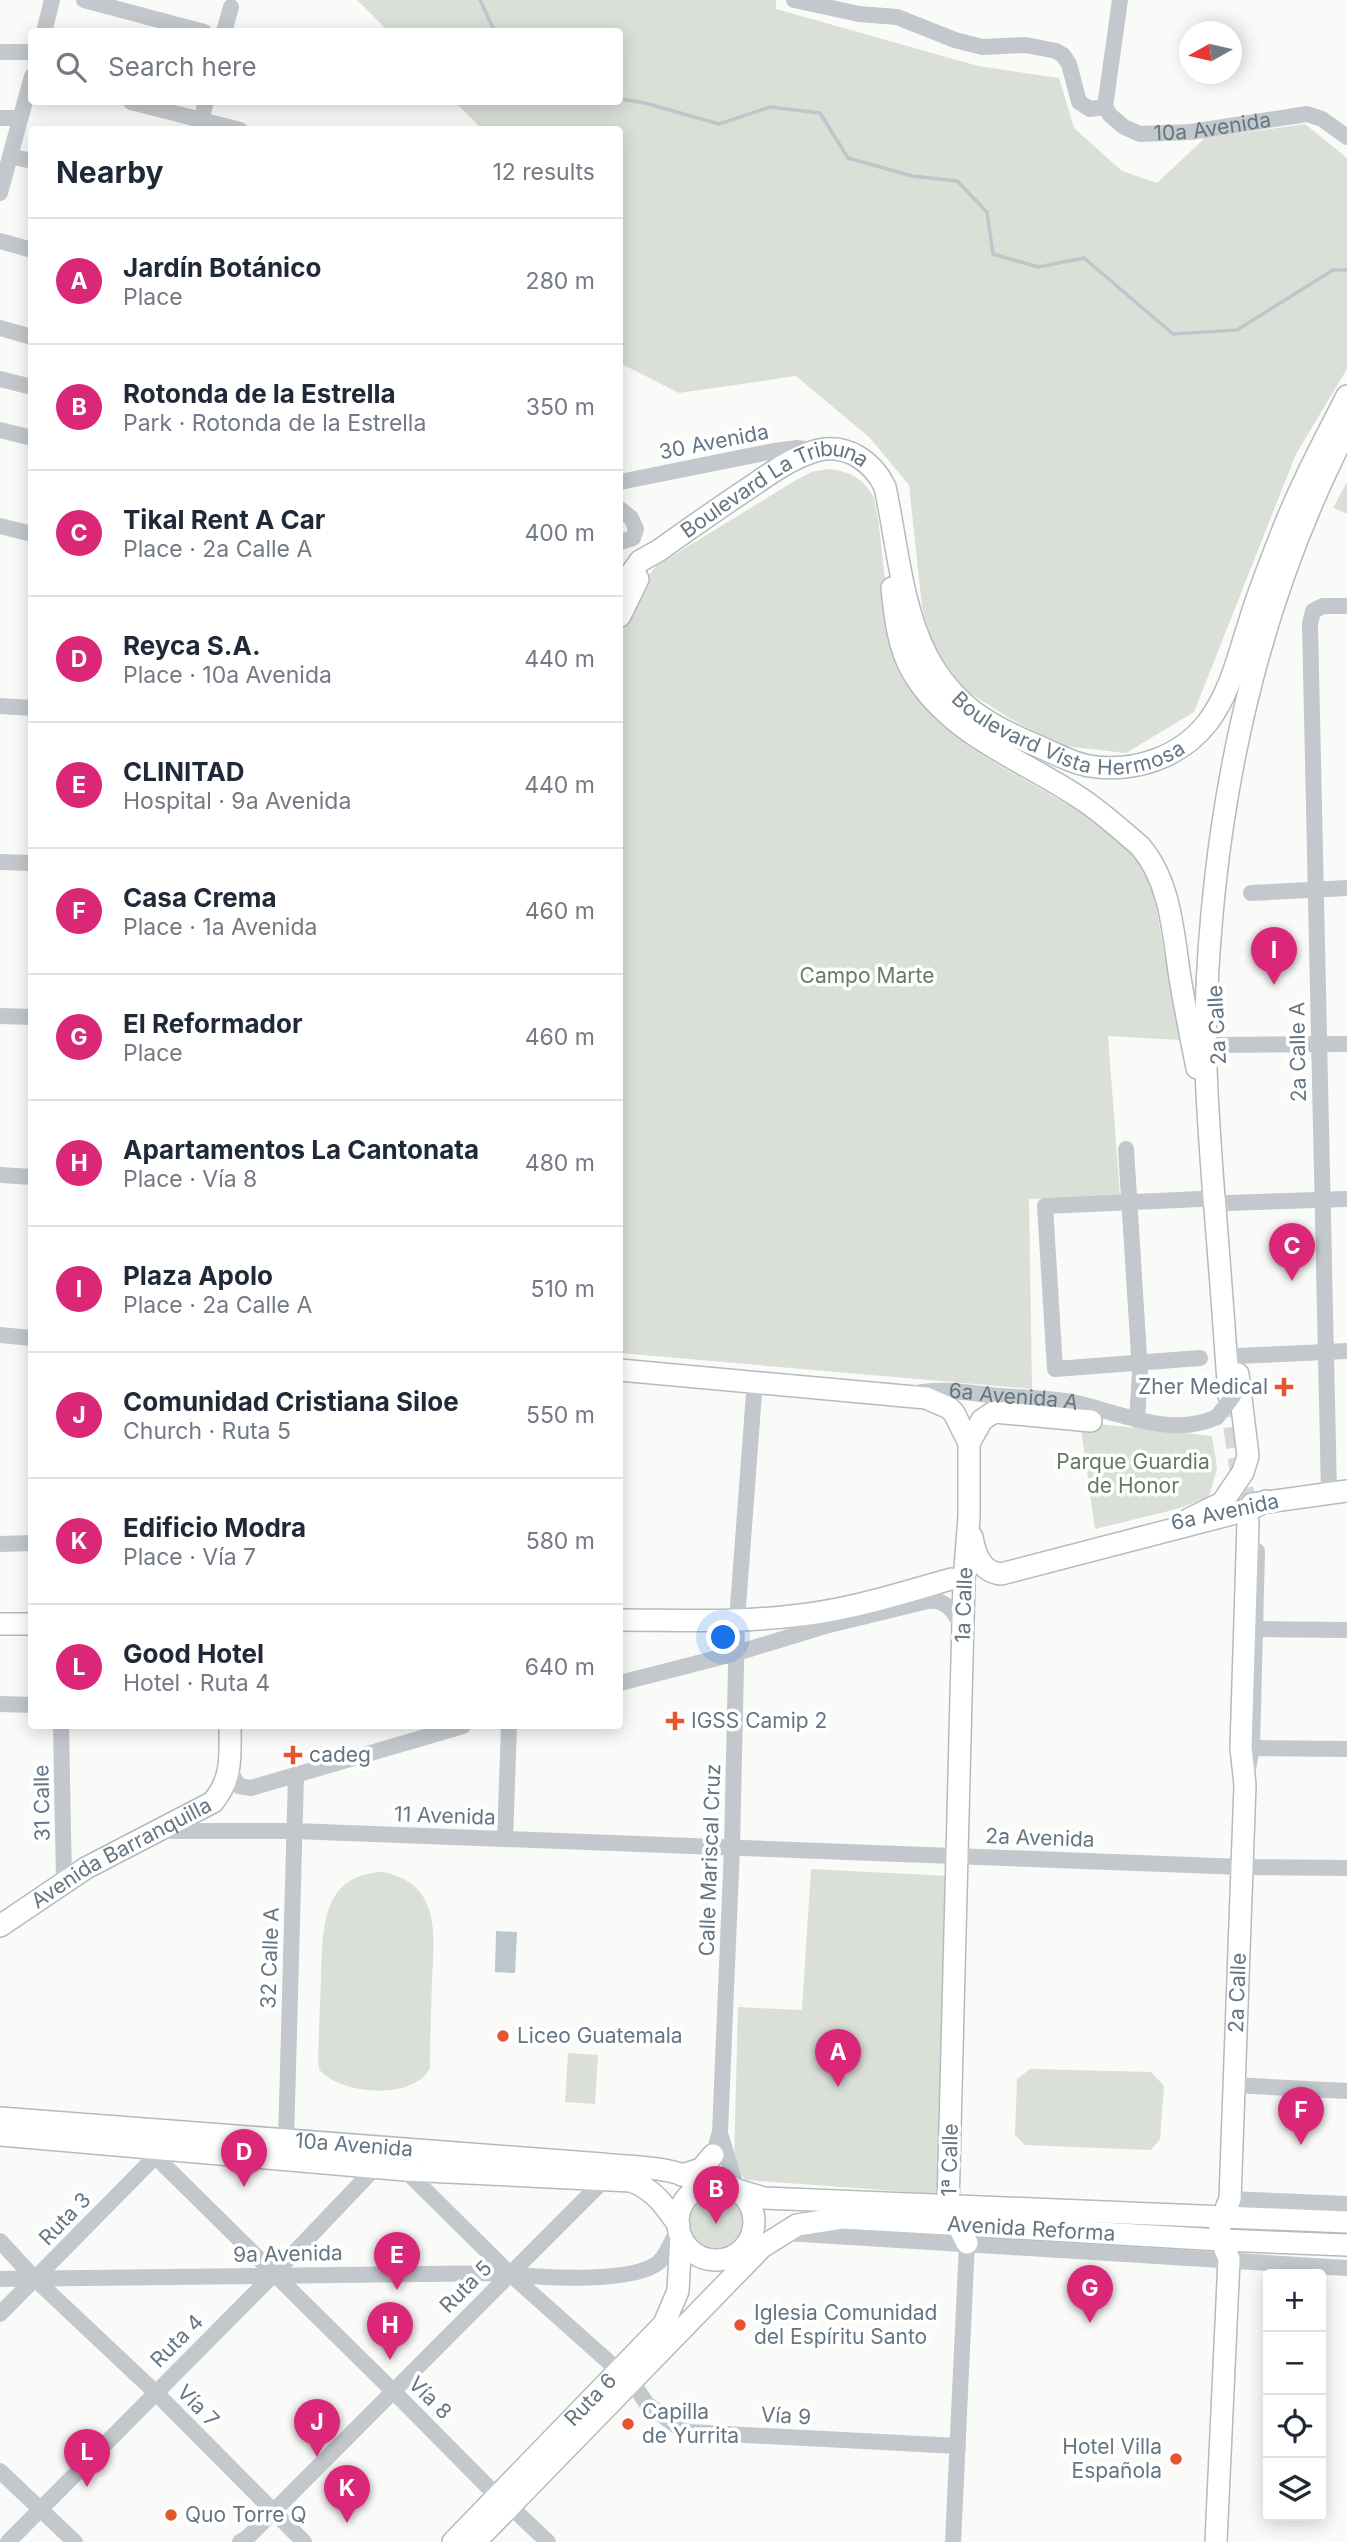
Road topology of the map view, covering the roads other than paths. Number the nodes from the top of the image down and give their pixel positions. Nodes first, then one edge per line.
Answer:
1 (52, 0) edge
2 (85, 0) edge
3 (794, 0) edge
4 (1120, 0) edge
5 (231, 7) dead end
6 (45, 28) edge
7 (189, 28) edge
8 (225, 28) edge
9 (0, 52) edge
10 (28, 52) edge
11 (28, 90) edge
12 (140, 105) edge
13 (204, 105) edge
14 (1105, 107) junction
15 (0, 118) edge
16 (20, 118) junction
17 (199, 125) edge
18 (1347, 137) edge
19 (10, 156) junction
20 (28, 160) edge
21 (1, 189) edge
22 (0, 241) edge
23 (28, 249) edge
24 (0, 328) edge
25 (28, 336) edge
26 (0, 379) edge
27 (28, 386) edge
28 (1347, 396) edge
29 (1347, 429) edge
30 (0, 430) edge
31 (28, 437) edge
32 (817, 450) junction
33 (623, 481) edge
34 (885, 486) junction
35 (623, 511) edge
36 (0, 526) edge
37 (28, 533) edge
38 (623, 541) edge
39 (658, 551) junction
40 (623, 585) edge
41 (1347, 606) edge
42 (623, 610) edge
43 (0, 706) edge
44 (28, 708) edge
45 (0, 862) edge
46 (28, 863) edge
47 (1315, 888) junction
48 (1347, 888) edge
49 (1251, 893) dead end
50 (1210, 950) junction
51 (0, 1016) edge
52 (28, 1017) edge
53 (1347, 1044) edge
54 (1218, 1045) junction
55 (1318, 1045) junction
56 (1209, 1129) junction
57 (1126, 1149) dead end
58 (0, 1175) edge
59 (28, 1177) edge
60 (1201, 1199) dead end
61 (1321, 1199) junction
62 (1347, 1199) edge
63 (1130, 1203) junction
64 (1227, 1203) junction
65 (0, 1335) edge
66 (28, 1338) edge
67 (1347, 1351) edge
68 (1324, 1352) junction
69 (1200, 1358) dead end
70 (1139, 1362) junction
71 (1237, 1363) junction
72 (623, 1370) edge
73 (755, 1380) junction
74 (903, 1395) junction
75 (1231, 1396) junction
76 (1137, 1420) junction
77 (1091, 1421) dead end
78 (969, 1443) junction
79 (1338, 1492) edge
80 (1266, 1501) junction
81 (968, 1517) junction
82 (1189, 1519) junction
83 (1248, 1522) tunnel mouth
84 (28, 1544) edge
85 (0, 1545) edge
86 (1010, 1564) dead end
87 (951, 1579) dead end
88 (623, 1620) edge
89 (737, 1620) junction
90 (0, 1624) edge
91 (28, 1624) edge
92 (825, 1626) junction
93 (1256, 1629) junction
94 (1347, 1630) edge
95 (963, 1631) junction
96 (737, 1653) junction
97 (623, 1682) edge
98 (0, 1704) edge
99 (28, 1705) edge
100 (61, 1729) edge
101 (230, 1729) edge
102 (453, 1729) edge
103 (509, 1729) edge
104 (1252, 1748) junction
105 (1347, 1749) edge
106 (229, 1770) junction
107 (296, 1775) junction
108 (1245, 1785) junction
109 (157, 1831) junction
110 (295, 1831) junction
111 (505, 1839) junction
112 (732, 1848) junction
113 (958, 1856) junction
114 (1243, 1867) junction
115 (1347, 1868) edge
116 (64, 1881) junction
117 (0, 1926) edge
118 (1233, 2085) junction
119 (1347, 2091) edge
120 (0, 2119) edge
121 (720, 2132) junction
122 (0, 2135) edge
123 (286, 2142) junction
124 (161, 2150) junction
125 (713, 2155) junction
126 (375, 2168) junction
127 (405, 2170) junction
128 (682, 2175) junction
129 (603, 2181) junction
130 (704, 2186) junction
131 (737, 2190) junction
132 (1347, 2204) edge
133 (1230, 2211) junction
134 (1347, 2222) edge
135 (958, 2224) junction
136 (680, 2231) junction
137 (0, 2241) edge
138 (1347, 2245) edge
139 (1230, 2246) junction
140 (762, 2247) junction
141 (737, 2255) junction
142 (1347, 2267) edge
143 (509, 2273) junction
144 (273, 2275) junction
145 (734, 2277) junction
146 (0, 2279) edge
147 (35, 2279) junction
148 (0, 2314) edge
149 (626, 2377) junction
150 (393, 2391) junction
151 (155, 2392) junction
152 (958, 2446) junction
153 (0, 2470) edge
154 (503, 2501) junction
155 (41, 2510) junction
156 (273, 2511) junction
157 (8, 2542) edge
158 (75, 2542) edge
159 (240, 2542) edge
160 (304, 2542) edge
161 (453, 2542) edge
162 (475, 2542) edge
163 (548, 2542) edge
164 (953, 2542) edge
165 (1216, 2542) edge

1 - 6 street
2 - 7 street
3 - 14 street
4 - 14 street
5 - 8 street
9 - 10 street
11 - 16 street
12 - 17 street
13 - 17 street
14 - 18 street, 10a Avenida
15 - 16 street
16 - 19 street
19 - 20 street
19 - 21 street
22 - 23 street
24 - 25 street
26 - 27 street
28 - 34 main road, Boulevard Vista Hermosa
29 - 50 main road
30 - 31 street
32 - 33 street, 30 Avenida
32 - 34 main road, Boulevard La Tribuna
32 - 39 main road, Boulevard La Tribuna
34 - 56 main road
35 - 38 street
36 - 37 street
39 - 40 main road, Boulevard La Tribuna
39 - 42 main road
41 - 47 street, 2a Calle A
43 - 44 street
45 - 46 street
47 - 48 street
47 - 49 street
47 - 55 street, 2a Calle A
50 - 54 main road, 2a Calle
50 - 56 main road, 2a Calle
51 - 52 street
53 - 55 street
54 - 55 street
54 - 64 main road, 2a Calle
55 - 61 street, 2a Calle A
56 - 75 main road, 2a Calle
57 - 63 street
58 - 59 street
60 - 63 street
61 - 62 street
61 - 64 street
61 - 68 street, 2a Calle A
63 - 70 street
63 - 70 street
64 - 71 main road, 2a Calle
65 - 66 street
67 - 68 street
68 - 71 street
68 - 79 street, 2a Calle A
69 - 70 street
70 - 76 street
71 - 75 street, 6a Avenida A
71 - 82 main road, 2a Calle
72 - 73 main road, 6a Avenida A
73 - 74 main road, 6a Avenida A
73 - 89 street, Calle Mariscal Cruz
74 - 76 street, 6a Avenida A
74 - 78 main road, 1a Calle
75 - 76 street, 6a Avenida A, bridge
77 - 78 main road
78 - 81 main road, 1a Calle
79 - 80 main road, 6a Avenida
80 - 81 main road
80 - 82 main road, 6a Avenida
80 - 93 street, 2a Calle
81 - 95 main road, 1a Calle
82 - 86 main road, 6a Avenida
83 - 108 main road, 2a Calle
84 - 85 street
87 - 89 main road
88 - 89 main road
89 - 92 main road
89 - 96 street, Calle Mariscal Cruz
90 - 91 main road
92 - 95 street
92 - 96 street
93 - 94 street
93 - 104 street, 2a Calle
95 - 113 main road, 1a Calle
96 - 97 street
96 - 112 street, Calle Mariscal Cruz
98 - 99 street
100 - 116 street, 31 Calle
101 - 106 main road
102 - 107 street
103 - 111 street
104 - 105 street
104 - 108 street, 2a Calle
106 - 107 street
106 - 109 main road, Avenida Barranquilla
107 - 110 street, 32 Calle A
108 - 114 main road, 2a Calle
109 - 110 street, 11 Avenida
109 - 116 main road, Avenida Barranquilla
110 - 111 street, 11 Avenida
110 - 123 street, 32 Calle A
111 - 112 street, 11 Avenida
112 - 113 street, 2a Avenida
112 - 121 street, Calle Mariscal Cruz
113 - 114 street, 2a Avenida
113 - 135 main road, 1ª Calle
114 - 115 street, 2a Avenida
114 - 118 main road, 2a Calle
116 - 117 main road, Avenida Barranquilla
118 - 119 street
118 - 133 main road, 2a Calle
120 - 123 main road, 10a Avenida
121 - 125 street, Calle Mariscal Cruz
121 - 131 street, Calle Mariscal Cruz
122 - 124 main road, 10a Avenida
123 - 124 main road
123 - 128 main road, 10a Avenida
124 - 126 main road, 10a Avenida
124 - 144 street, Vía 8
124 - 147 street, Ruta 3
125 - 128 main road
125 - 130 street, Calle Mariscal Cruz
126 - 127 main road, 10a Avenida
126 - 144 street, Ruta 4
127 - 129 main road, 10a Avenida
127 - 143 street, Vía 9
128 - 130 main road, 10a Avenida
129 - 136 main road, 10a Avenida
129 - 143 street, Ruta 5
130 - 131 main road
130 - 136 main road
131 - 135 main road, Avenida Reforma
131 - 141 main road
132 - 133 street
133 - 134 main road, Avenida Reforma
133 - 135 main road, Avenida Reforma
133 - 139 main road, 2a Calle
135 - 139 main road, Avenida Reforma
135 - 140 main road, Avenida Reforma
135 - 152 street, 1ª Calle
136 - 141 main road
136 - 143 street, 9a Avenida
136 - 149 main road, Ruta 6
137 - 147 street, Vía 7
138 - 139 main road, Avenida Reforma
139 - 142 street
139 - 165 main road, 2a Calle
140 - 141 main road
140 - 145 main road, Avenida Reforma
141 - 145 main road
143 - 144 street, 9a Avenida
143 - 149 street, Vía 9
143 - 150 street, Ruta 5
144 - 147 street, 9a Avenida
144 - 150 street, Vía 8
144 - 151 street, Ruta 4
145 - 149 main road, Ruta 6
146 - 147 street, 9a Avenida
147 - 148 street, Ruta 3
147 - 151 street, Vía 7
149 - 152 street, Vía 9
149 - 154 main road, Ruta 6
150 - 154 street, Vía 8
150 - 156 street, Ruta 5
151 - 155 street, Ruta 4
151 - 156 street, Vía 7
152 - 164 street, 1ª Calle
153 - 155 street
154 - 161 main road, Ruta 6
154 - 162 main road, Ruta 6
154 - 163 street, Vía 8
155 - 157 street, Ruta 4
155 - 158 street
156 - 159 street, Ruta 5
156 - 160 street, Vía 7

